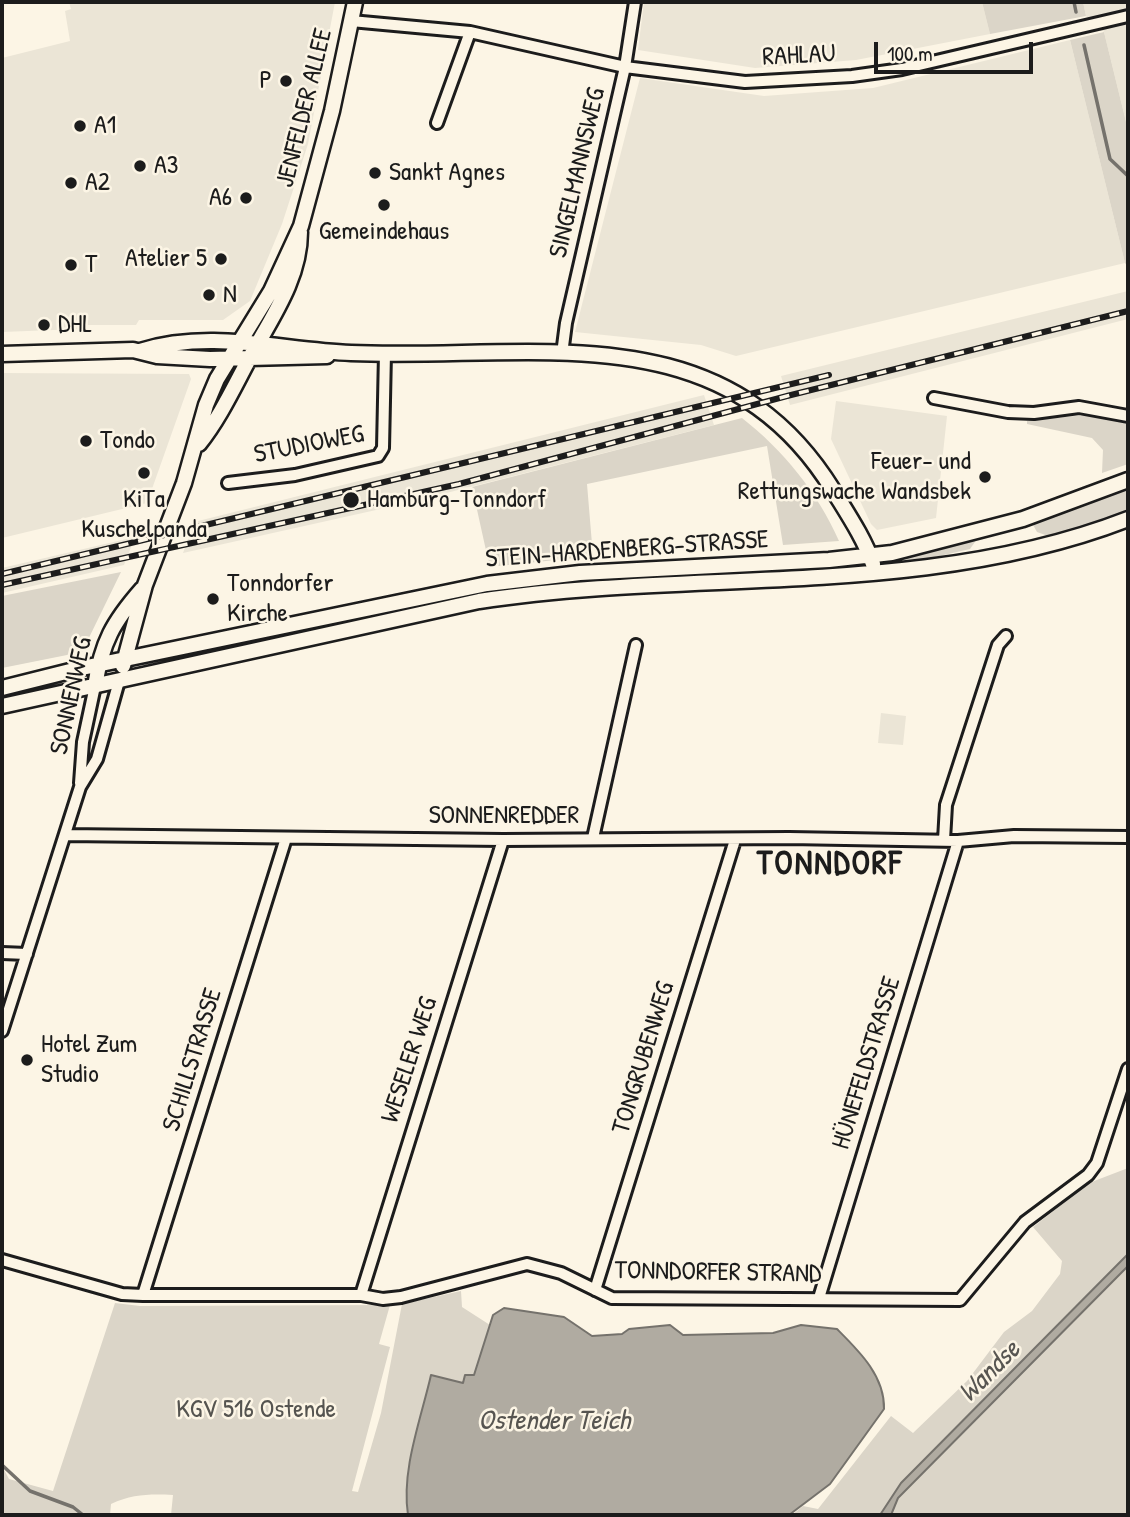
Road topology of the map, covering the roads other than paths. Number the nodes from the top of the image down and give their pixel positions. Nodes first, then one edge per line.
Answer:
1 (355, 2) edge
2 (635, 2) edge
3 (1128, 16) edge
4 (351, 21) junction
5 (470, 32) junction
6 (625, 66) junction
7 (437, 122) dead end
8 (301, 226) junction
9 (242, 341) junction
10 (260, 342) junction
11 (140, 351) junction
12 (349, 353) junction
13 (386, 353) junction
14 (2, 354) edge
15 (562, 354) junction
16 (250, 358) junction
17 (230, 359) junction
18 (934, 398) dead end
19 (1128, 416) edge
20 (196, 448) junction
21 (1128, 480) edge
22 (228, 482) dead end
23 (1128, 519) edge
24 (870, 556) junction
25 (875, 572) junction
26 (145, 585) junction
27 (1006, 636) dead end
28 (636, 645) dead end
29 (126, 659) junction
30 (99, 664) junction
31 (119, 681) junction
32 (95, 686) junction
33 (2, 688) edge
34 (2, 706) edge
35 (80, 787) junction
36 (65, 835) junction
37 (1128, 837) edge
38 (286, 838) junction
39 (593, 838) junction
40 (944, 839) junction
41 (503, 840) junction
42 (735, 840) junction
43 (958, 841) junction
44 (2, 954) edge
45 (27, 954) junction
46 (2, 1031) edge
47 (1128, 1069) edge
48 (2, 1260) edge
49 (595, 1290) junction
50 (361, 1295) junction
51 (144, 1296) junction
52 (819, 1298) junction

1 - 4 main road, JENFELDER ALLEE
2 - 6 street, SINGELMANNSWEG
3 - 6 street, RAHLAU
4 - 5 street, RAHLAU
4 - 8 main road, JENFELDER ALLEE
5 - 6 street, RAHLAU
5 - 7 street
6 - 15 street, SINGELMANNSWEG
8 - 9 main road, JENFELDER ALLEE
8 - 10 main road, JENFELDER ALLEE
9 - 10 main road
9 - 11 main road
9 - 17 main road, SONNENWEG
10 - 12 main road
10 - 16 main road, JENFELDER ALLEE
11 - 14 main road
11 - 17 main road
12 - 13 main road
12 - 16 main road
13 - 15 main road
13 - 22 street, STUDIOWEG
15 - 24 main road
16 - 17 main road
16 - 20 main road, SONNENWEG
17 - 20 main road, SONNENWEG
18 - 19 street
20 - 26 main road, SONNENWEG
21 - 24 main road, STEIN-HARDENBERG-STRASSE
23 - 25 main road, STEIN-HARDENBERG-STRASSE
24 - 25 main road
24 - 29 main road, STEIN-HARDENBERG-STRASSE
25 - 31 main road, STEIN-HARDENBERG-STRASSE
26 - 29 main road, SONNENWEG
26 - 30 main road, SONNENWEG
27 - 40 street
28 - 39 street
29 - 30 main road, STEIN-HARDENBERG-STRASSE
29 - 31 main road, SONNENWEG
30 - 32 main road, SONNENWEG
30 - 33 main road, STEIN-HARDENBERG-STRASSE
31 - 32 main road, STEIN-HARDENBERG-STRASSE
31 - 35 street, SONNENWEG
32 - 34 main road, STEIN-HARDENBERG-STRASSE
32 - 35 street, SONNENWEG
35 - 36 street, SONNENWEG
36 - 38 street, SONNENREDDER
36 - 45 street, SONNENWEG
37 - 43 street, SONNENREDDER
38 - 41 street, SONNENREDDER
38 - 51 street, SCHILLSTRASSE
39 - 41 street, SONNENREDDER
39 - 42 street, SONNENREDDER
40 - 42 street, SONNENREDDER
40 - 43 street, SONNENREDDER
41 - 50 street, WESELER WEG
42 - 49 street, TONGRUBENWEG
43 - 52 street, HÜNEFELDSTRASSE
44 - 45 street
45 - 46 street, SONNENWEG
47 - 52 street, TONNDORFER STRAND
48 - 51 street, TONNDORFER STRAND
49 - 50 street, TONNDORFER STRAND
49 - 52 street, TONNDORFER STRAND
50 - 51 street, TONNDORFER STRAND

